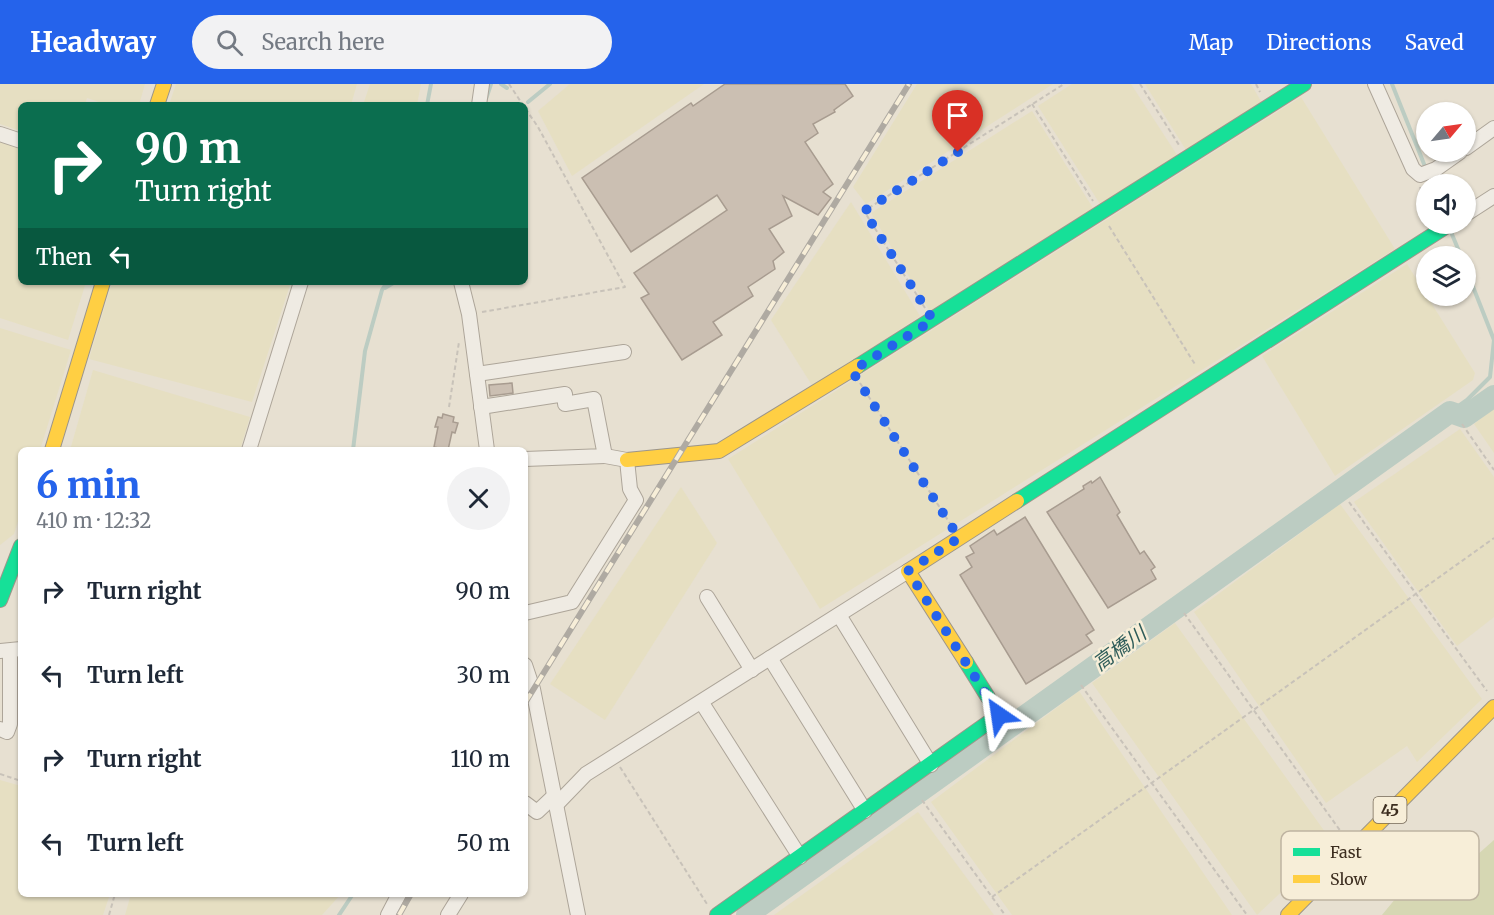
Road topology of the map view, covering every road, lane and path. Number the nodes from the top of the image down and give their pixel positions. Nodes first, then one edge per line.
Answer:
1 (164, 84) edge
2 (482, 84) edge
3 (509, 84) edge
4 (1064, 84) edge
5 (1140, 84) edge
6 (1304, 84) edge
7 (1375, 84) edge
8 (158, 102) edge
9 (479, 102) edge
10 (521, 102) edge
11 (1032, 104) junction
12 (528, 112) edge
13 (1494, 128) edge
14 (0, 134) edge
15 (18, 140) edge
16 (1476, 141) edge
17 (1187, 158) junction
18 (1444, 162) edge
19 (1427, 173) joint
20 (1494, 196) edge
21 (1476, 208) edge
22 (1100, 212) junction
23 (1435, 234) edge
24 (102, 285) edge
25 (300, 285) edge
26 (462, 285) edge
27 (469, 314) junction
28 (933, 320) junction
29 (459, 341) dead end
30 (624, 352) dead end
31 (852, 371) junction
32 (477, 374) junction
33 (1205, 381) junction
34 (449, 407) dead end
35 (481, 407) junction
36 (1462, 424) dead end
37 (53, 447) edge
38 (250, 447) edge
39 (487, 447) edge
40 (605, 456) junction
41 (528, 459) edge
42 (627, 460) junction
43 (1494, 470) edge
44 (1349, 502) dead end
45 (959, 538) junction
46 (1494, 538) edge
47 (0, 555) edge
48 (18, 555) edge
49 (18, 560) edge
50 (908, 571) junction
51 (1414, 595) junction
52 (707, 597) dead end
53 (0, 600) edge
54 (528, 612) edge
55 (1184, 613) dead end
56 (839, 615) junction
57 (10, 650) edge
58 (770, 658) junction
59 (752, 670) junction
60 (528, 674) edge
61 (1081, 685) dead end
62 (1487, 692) dead end
63 (702, 703) junction
64 (1494, 707) edge
65 (1254, 710) junction
66 (10, 732) edge
67 (613, 757) junction
68 (931, 765) junction
69 (0, 774) edge
70 (18, 780) edge
71 (1152, 783) junction
72 (556, 799) junction
73 (922, 800) dead end
74 (528, 804) edge
75 (864, 811) junction
76 (1341, 831) edge
77 (1370, 831) edge
78 (800, 857) junction
79 (114, 897) edge
80 (397, 897) edge
81 (459, 897) edge
82 (992, 897) junction
83 (1303, 900) edge
84 (713, 910) edge
85 (109, 915) edge
86 (388, 915) edge
87 (448, 915) edge
88 (578, 915) edge
89 (1005, 915) edge
90 (1247, 915) edge
91 (1288, 915) edge

1 - 8 street
2 - 9 street
3 - 10 path
4 - 11 path
5 - 17 path
6 - 17 street
7 - 19 street
11 - 22 path
11 - 28 path
12 - 27 path
13 - 16 street
14 - 15 street
17 - 22 street
18 - 19 street
20 - 21 street
22 - 28 street
22 - 33 path
23 - 33 street
24 - 37 street
25 - 38 street
26 - 27 street
27 - 32 street
28 - 31 street
29 - 34 path
30 - 32 street
31 - 42 street
31 - 45 path
32 - 35 street
33 - 45 street
35 - 39 street
35 - 40 street
36 - 43 path
40 - 41 street
40 - 42 street
42 - 54 street
44 - 51 path
45 - 50 street
46 - 51 path
47 - 48 street
49 - 53 street
50 - 56 street
50 - 68 street
51 - 62 path
51 - 65 path
52 - 59 street
55 - 65 path
56 - 58 street
56 - 68 street
57 - 66 street
58 - 59 street
58 - 75 street
59 - 63 street
60 - 72 street
61 - 71 path
63 - 67 street
63 - 78 street
64 - 77 street, 45
65 - 71 path
65 - 76 path
67 - 72 street
67 - 84 path
68 - 75 street
69 - 70 path
71 - 82 path
71 - 90 path
72 - 74 street
72 - 88 street
73 - 82 path
75 - 78 street
78 - 84 street
79 - 85 path
80 - 86 street
81 - 87 street
82 - 89 path
83 - 91 street, 45

